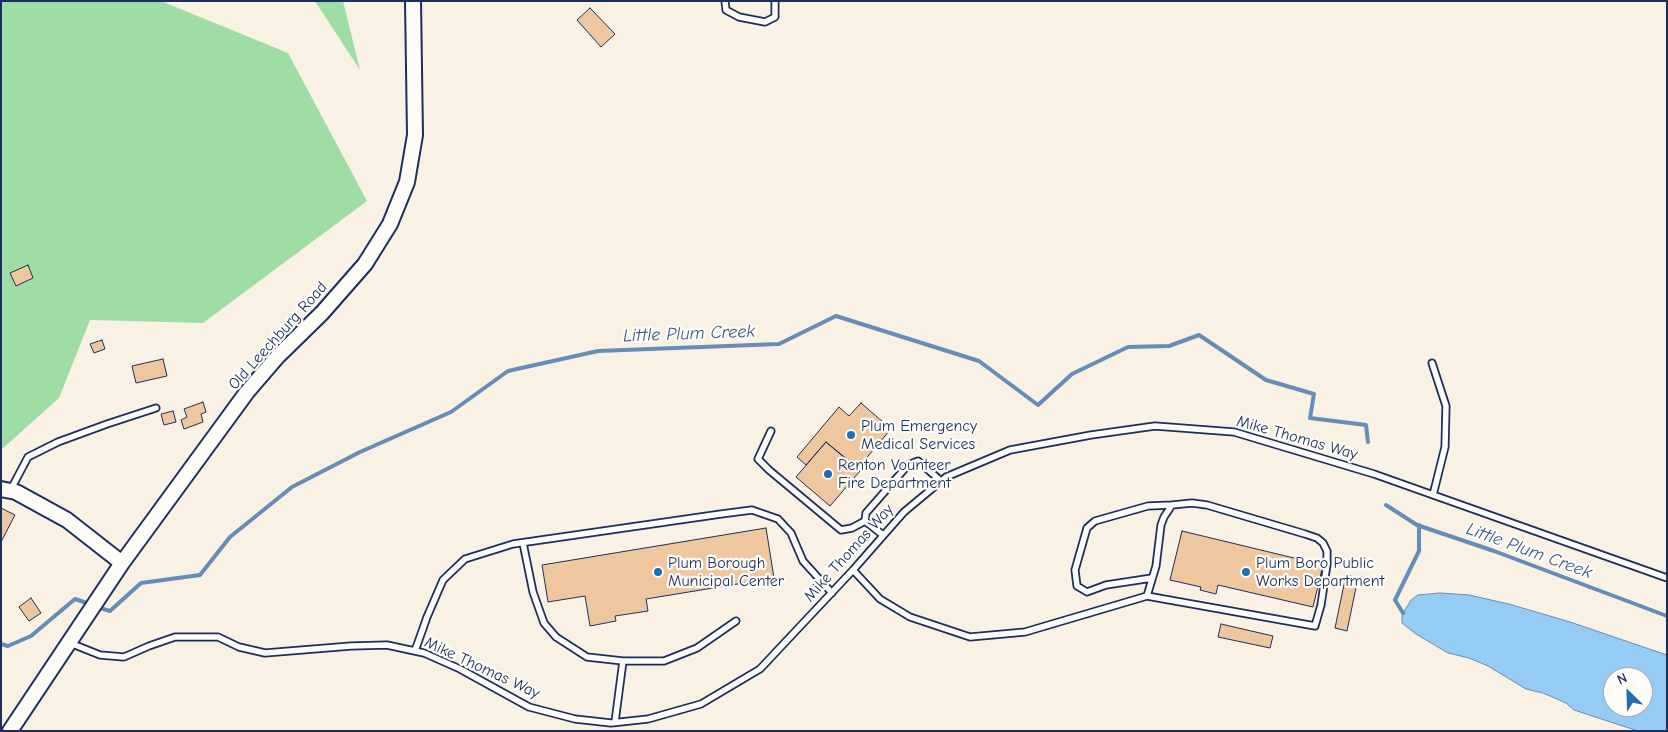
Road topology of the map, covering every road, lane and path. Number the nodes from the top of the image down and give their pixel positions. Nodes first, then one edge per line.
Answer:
1 (413, 1) edge
2 (725, 1) edge
3 (775, 1) edge
4 (1432, 362) dead end
5 (156, 408) dead end
6 (771, 431) dead end
7 (941, 481) junction
8 (6, 490) edge
9 (1433, 495) junction
10 (1172, 505) junction
11 (865, 521) junction
12 (883, 535) junction
13 (523, 543) junction
14 (122, 563) junction
15 (853, 570) junction
16 (1152, 578) junction
17 (1667, 578) edge
18 (832, 592) junction
19 (1147, 596) junction
20 (736, 621) dead end
21 (69, 642) junction
22 (415, 651) junction
23 (623, 661) junction
24 (615, 722) junction
25 (10, 731) edge

1 - 14 street, Old Leechburg Road
2 - 3 lane
4 - 9 lane
5 - 8 lane
6 - 11 lane
7 - 9 lane, Mike Thomas Way
7 - 11 lane
7 - 12 lane, Mike Thomas Way
8 - 14 street
9 - 17 lane, Mike Thomas Way
10 - 16 lane
10 - 16 lane
10 - 19 lane
11 - 12 lane
12 - 15 lane, Mike Thomas Way
13 - 18 lane
13 - 22 lane
13 - 23 lane
14 - 21 street, Old Leechburg Road
15 - 18 lane, Mike Thomas Way
15 - 19 lane
16 - 19 lane
18 - 24 lane, Mike Thomas Way
20 - 23 lane
21 - 22 lane, Mike Thomas Way
21 - 25 street, Old Leechburg Road
22 - 24 lane, Mike Thomas Way
23 - 24 lane

